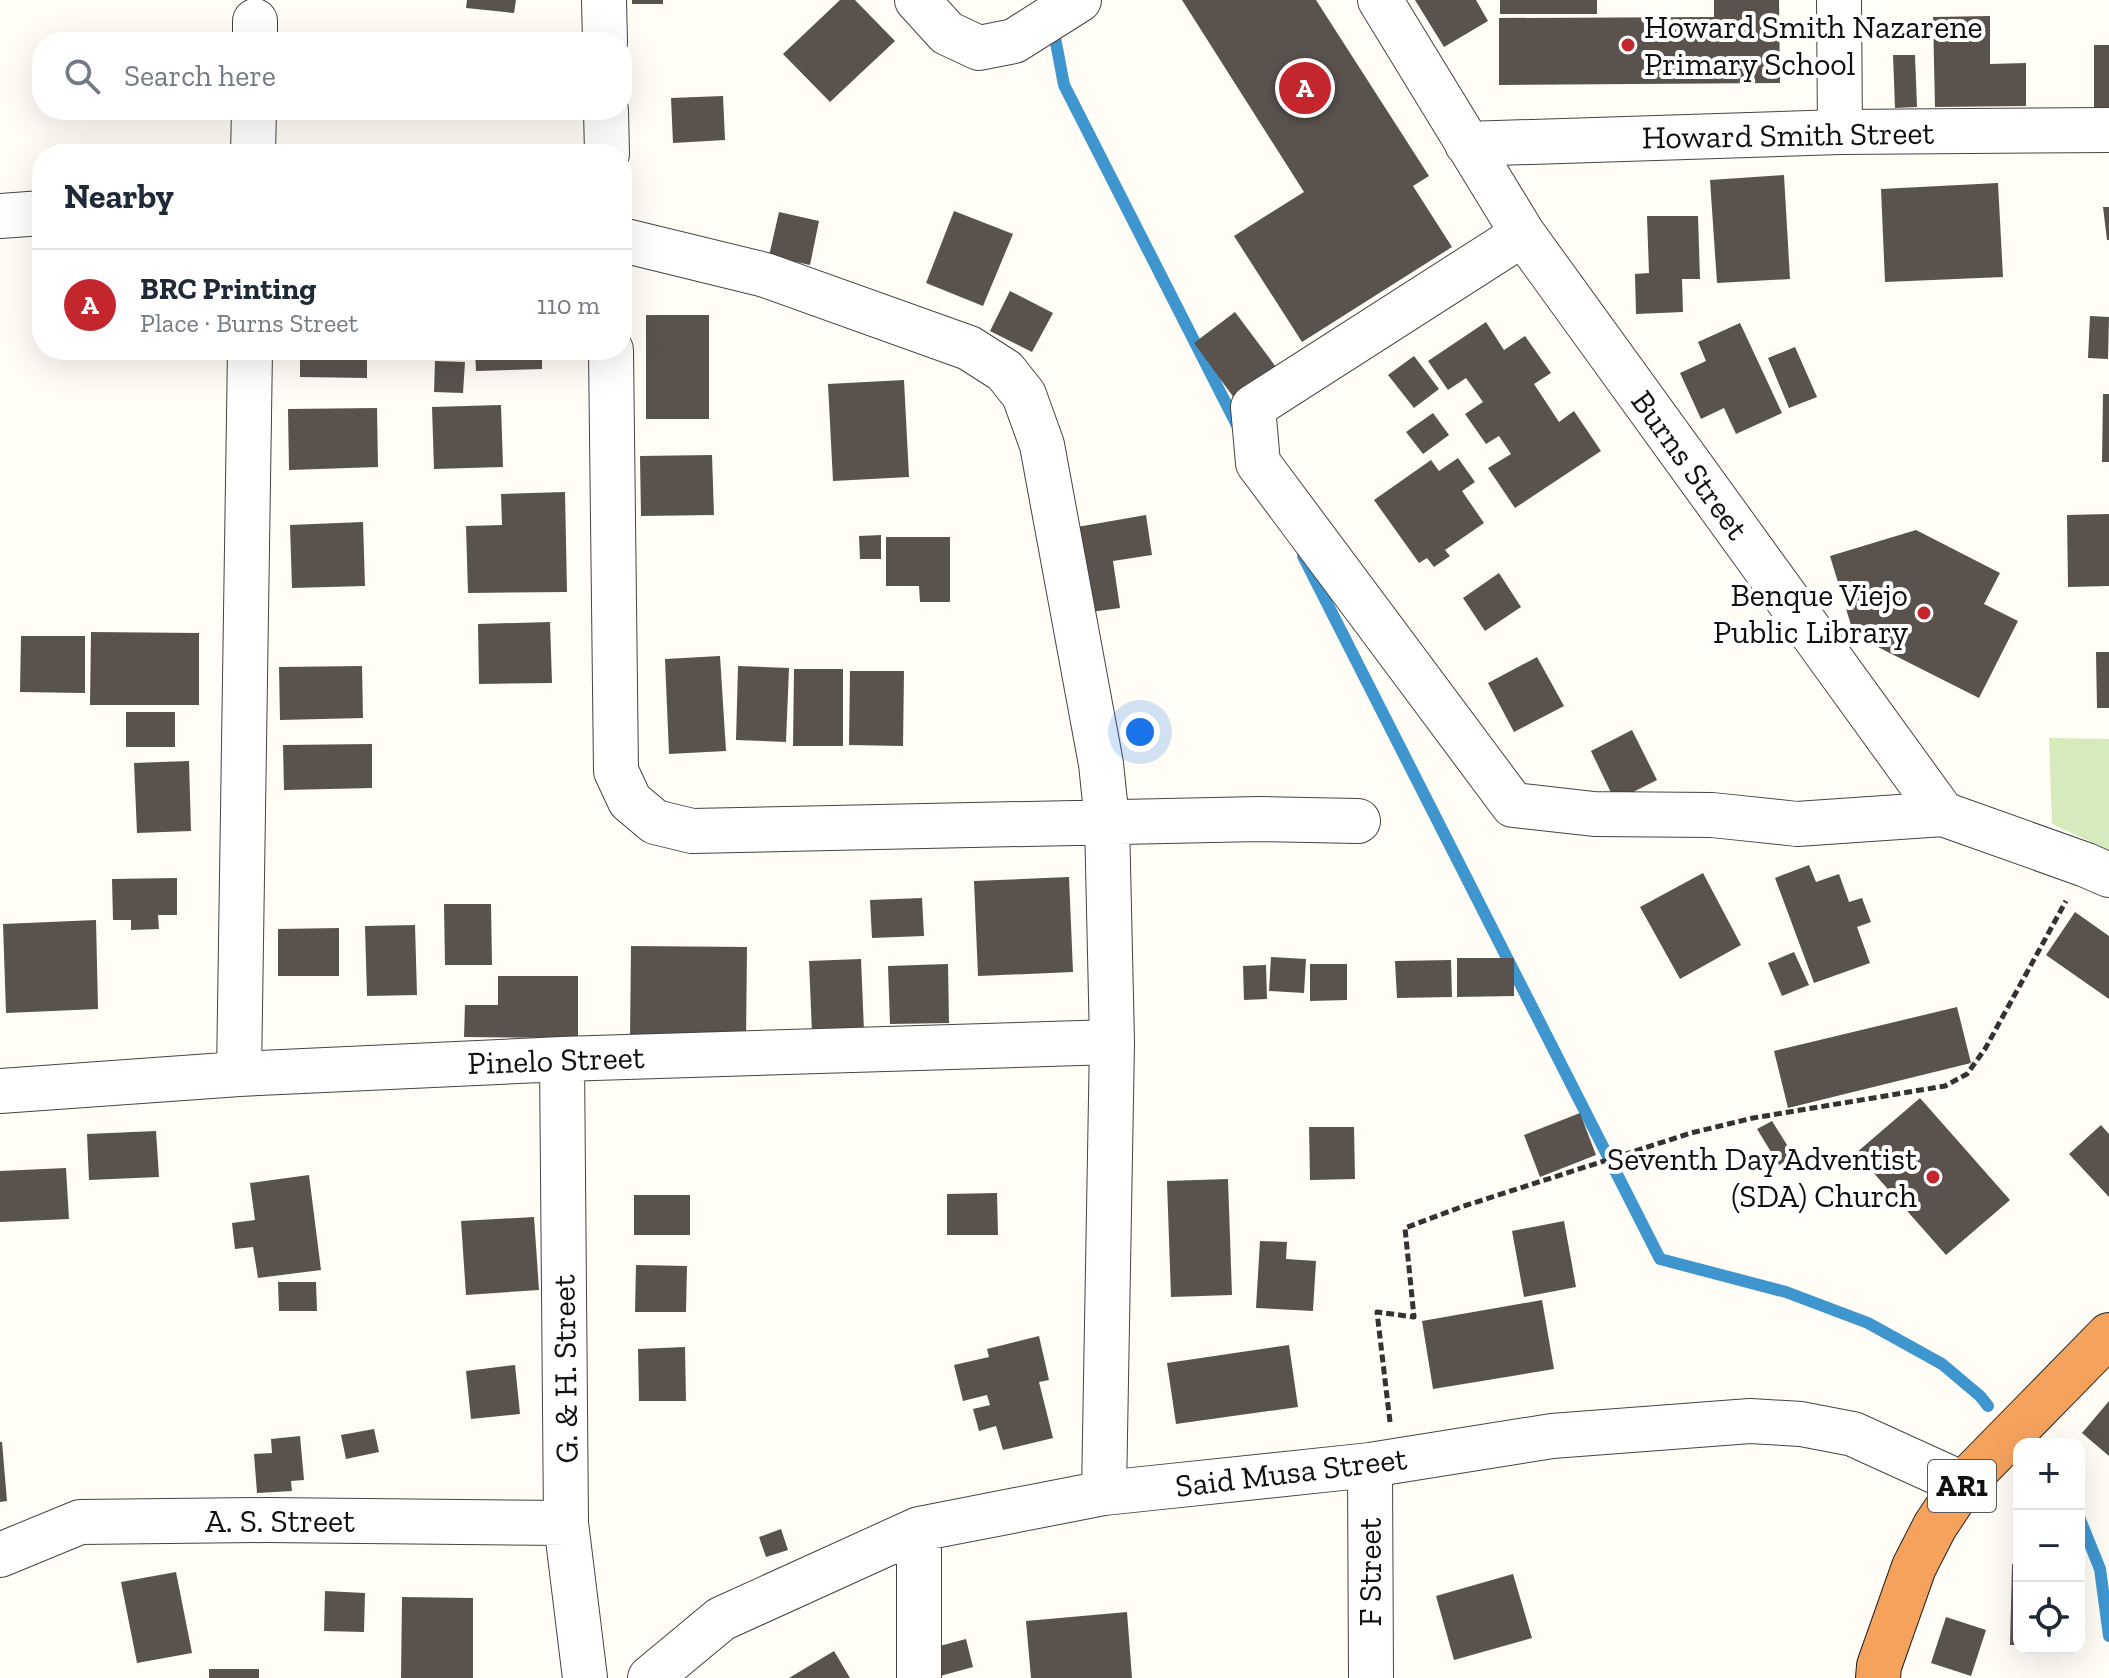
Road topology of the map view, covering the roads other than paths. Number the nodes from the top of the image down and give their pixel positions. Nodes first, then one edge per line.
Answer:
1 (604, 0) edge
2 (917, 0) edge
3 (1079, 0) edge
4 (1380, 0) edge
5 (1839, 0) edge
6 (605, 32) edge
7 (254, 120) edge
8 (606, 120) edge
9 (2109, 130) edge
10 (1840, 132) junction
11 (253, 144) edge
12 (607, 144) edge
13 (1467, 144) junction
14 (32, 214) edge
15 (0, 216) edge
16 (1523, 234) junction
17 (632, 242) edge
18 (250, 360) edge
19 (611, 360) edge
20 (1943, 814) junction
21 (1107, 821) junction
22 (1358, 821) dead end
23 (2098, 870) edge
24 (1112, 1042) junction
25 (562, 1059) junction
26 (239, 1074) junction
27 (0, 1091) edge
28 (2109, 1335) edge
29 (1383, 1464) junction
30 (1963, 1484) junction
31 (1104, 1493) junction
32 (566, 1523) junction
33 (919, 1529) junction
34 (0, 1555) edge
35 (585, 1678) edge
36 (650, 1678) edge
37 (919, 1678) edge
38 (1371, 1678) edge
39 (1878, 1678) edge

1 - 6 street
2 - 3 street
4 - 13 street, Burns Street
5 - 10 street
7 - 11 street
8 - 12 street
9 - 10 street, Howard Smith Street
10 - 13 street, Howard Smith Street
13 - 16 street, Burns Street
14 - 15 street
16 - 20 street, Burns Street
16 - 20 street
17 - 21 street
18 - 26 street
19 - 21 street
20 - 23 street
21 - 22 street
21 - 24 street
24 - 25 street, Pinelo Street
24 - 31 street
25 - 26 street, Pinelo Street
25 - 32 street, G. & H. Street
26 - 27 street, Pinelo Street
28 - 30 highway, AR1
29 - 30 street, Said Musa Street
29 - 31 street, Said Musa Street
29 - 38 street, F Street
30 - 39 highway, AR1
31 - 33 street, Said Musa Street
32 - 34 street, A. S. Street
32 - 35 street, G. & H. Street
33 - 36 street, Said Musa Street
33 - 37 street

